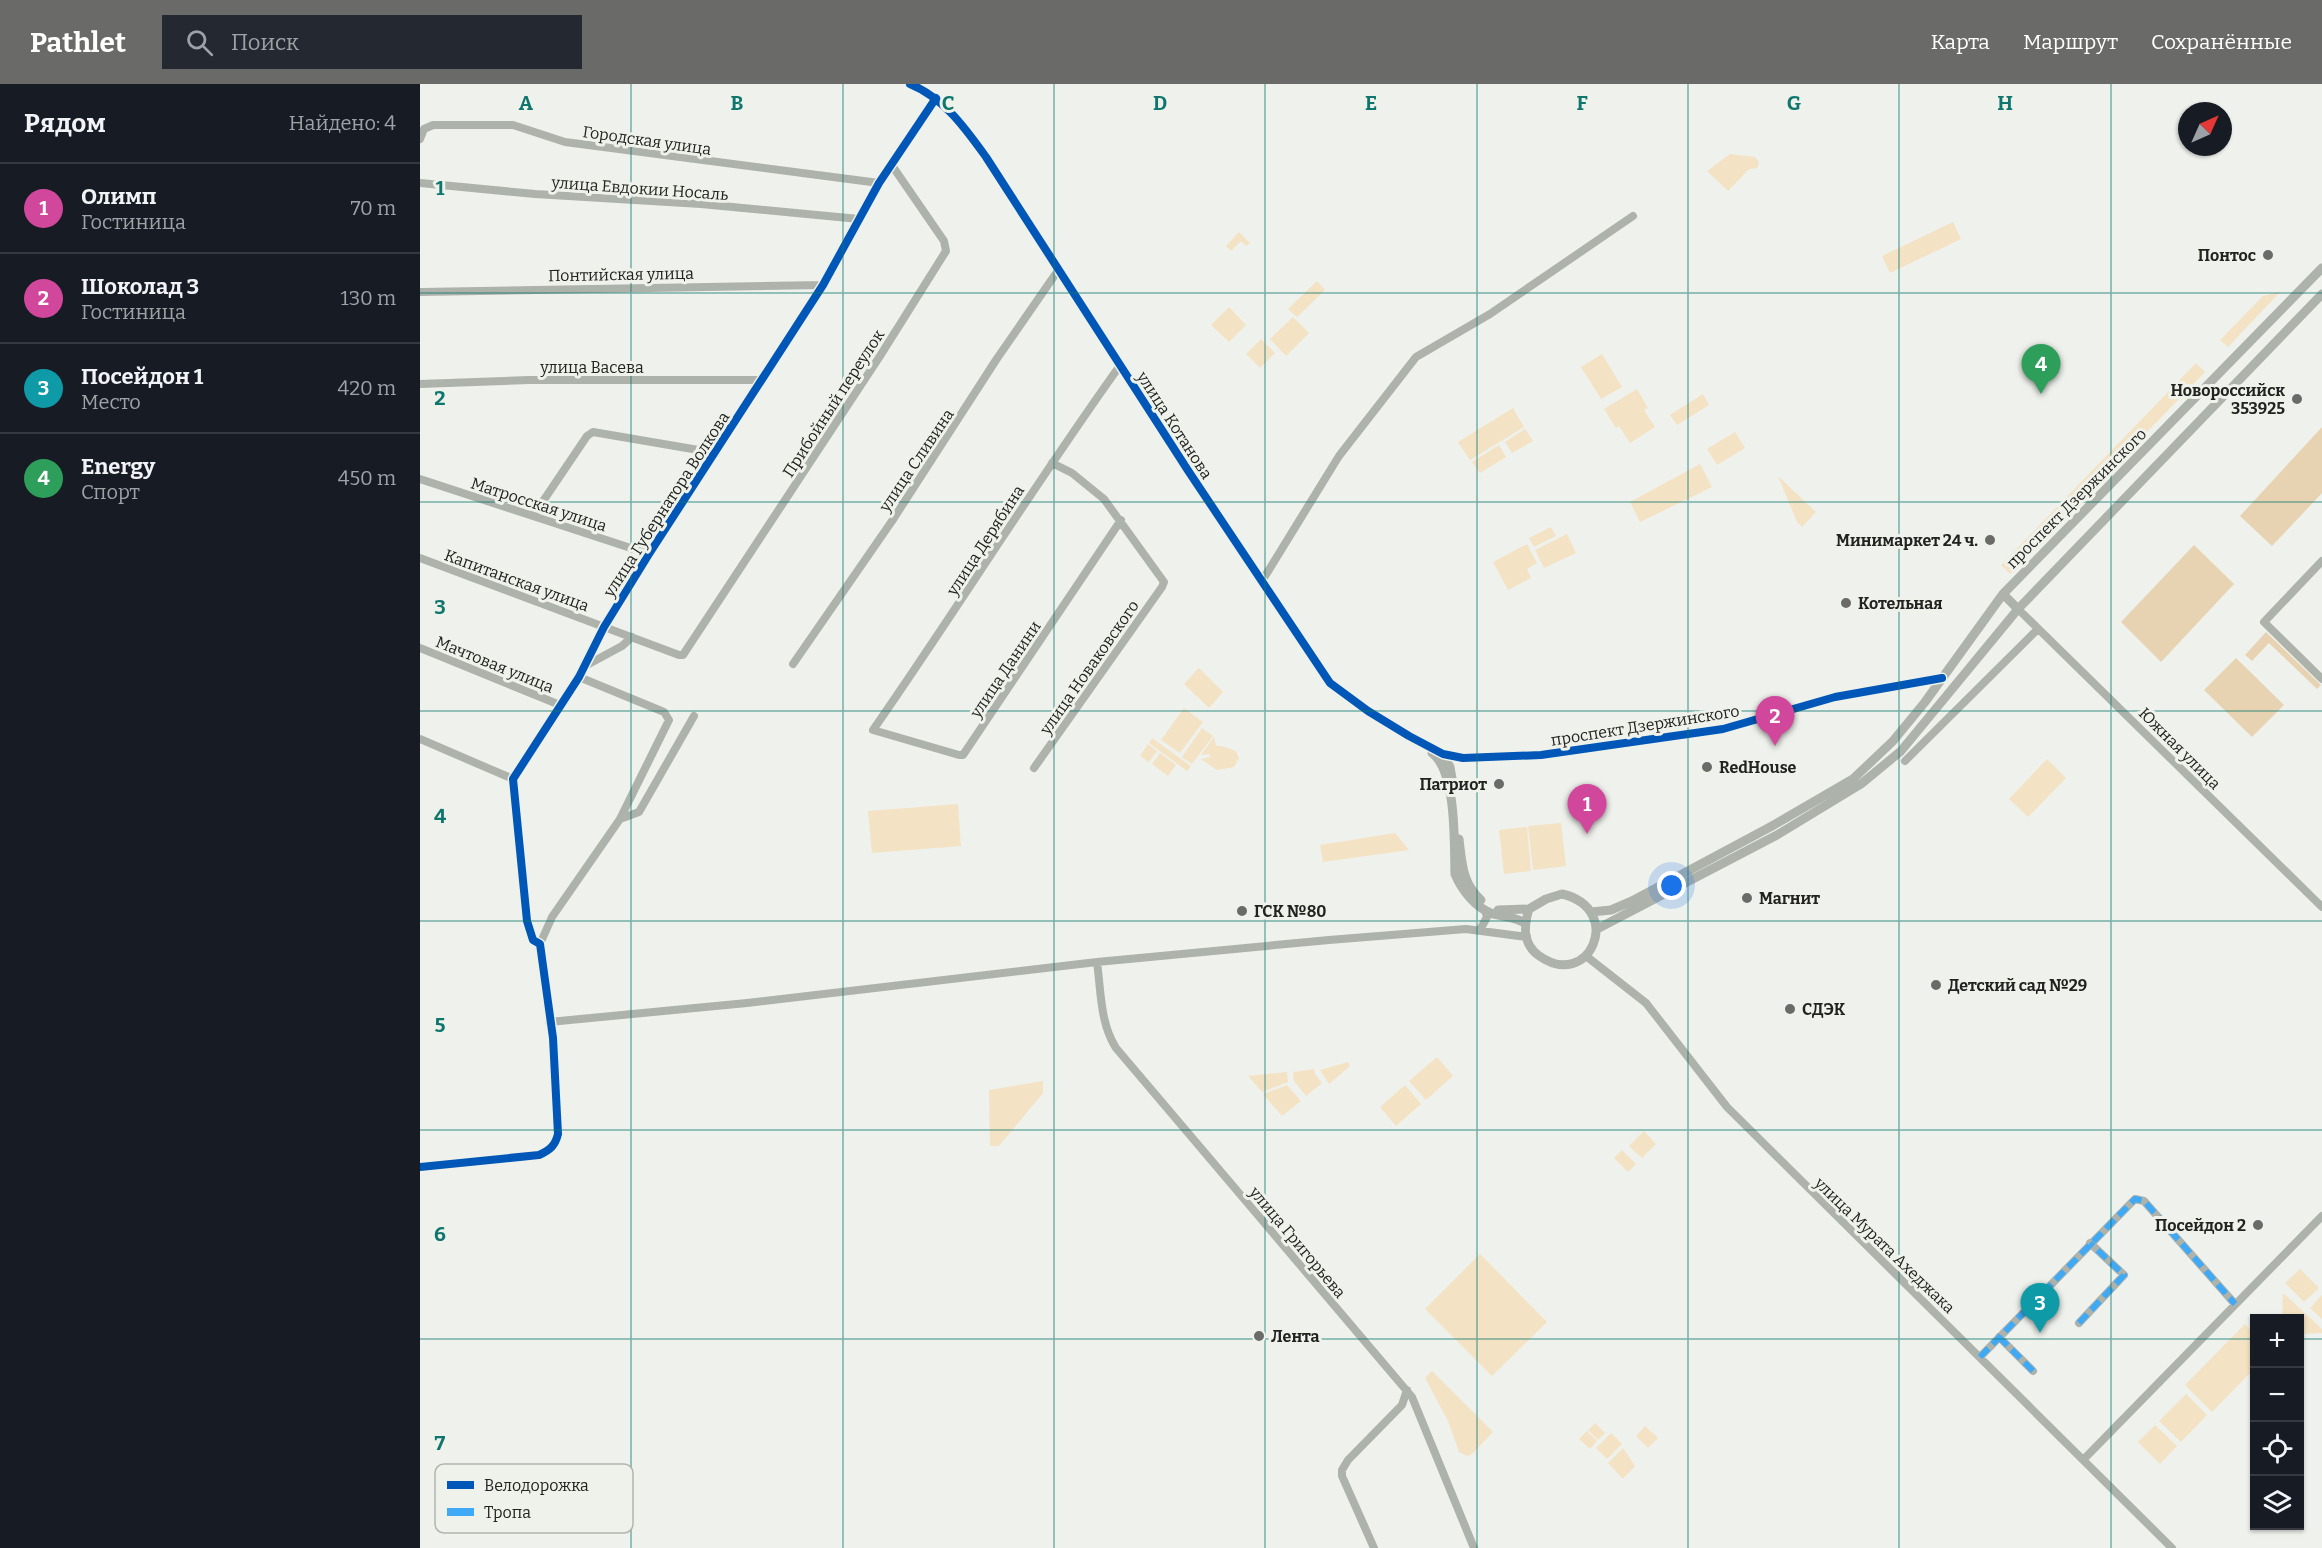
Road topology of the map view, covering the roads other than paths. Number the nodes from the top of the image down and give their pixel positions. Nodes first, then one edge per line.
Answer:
1 (910, 84) edge
2 (936, 98) junction
3 (420, 139) edge
4 (891, 164) junction
5 (420, 183) edge
6 (879, 183) junction
7 (1633, 216) dead end
8 (859, 219) junction
9 (2322, 268) edge
10 (1059, 269) junction
11 (824, 285) junction
12 (420, 292) edge
13 (2322, 294) edge
14 (1121, 364) junction
15 (763, 380) junction
16 (420, 384) edge
17 (716, 453) junction
18 (1052, 463) junction
19 (420, 479) edge
20 (533, 516) junction
21 (1120, 520) junction
22 (649, 554) junction
23 (420, 558) edge
24 (2322, 561) edge
25 (1262, 581) junction
26 (2002, 594) junction
27 (2018, 609) junction
28 (604, 627) junction
29 (2038, 629) junction
30 (632, 638) junction
31 (420, 648) edge
32 (683, 655) joint
33 (793, 664) dead end
34 (584, 667) junction
35 (579, 677) junction
36 (1942, 678) junction
37 (2322, 680) edge
38 (1920, 682) junction
39 (1933, 691) junction
40 (560, 705) junction
41 (1368, 711) junction
42 (694, 716) dead end
43 (873, 730) joint
44 (420, 739) edge
45 (1443, 754) junction
46 (1463, 758) junction
47 (1905, 761) dead end
48 (1450, 767) junction
49 (1034, 768) dead end
50 (513, 779) junction
51 (621, 819) junction
52 (2322, 907) edge
53 (1528, 909) junction
54 (1485, 910) junction
55 (1591, 912) junction
56 (1525, 923) junction
57 (1597, 929) junction
58 (1480, 930) junction
59 (1527, 937) junction
60 (539, 945) junction
61 (1586, 956) junction
62 (1097, 962) junction
63 (549, 1022) junction
64 (420, 1167) edge
65 (2322, 1216) edge
66 (2090, 1243) junction
67 (2235, 1304) junction
68 (2079, 1323) dead end
69 (1999, 1337) junction
70 (1980, 1357) junction
71 (2033, 1371) dead end
72 (1407, 1390) junction
73 (2084, 1459) junction
74 (1374, 1548) edge
75 (1473, 1548) edge
76 (2172, 1548) edge

1 - 2 street, улица Котанова
2 - 4 street, улица Губернатора Волкова
2 - 10 street, улица Котанова
3 - 6 street, Городская улица
4 - 6 street, улица Губернатора Волкова
4 - 32 street, Прибойный переулок
5 - 8 street, улица Евдокии Носаль
6 - 8 street, улица Губернатора Волкова
7 - 25 street
8 - 11 street, улица Губернатора Волкова
9 - 26 street, проспект Дзержинского
10 - 14 street, улица Котанова
10 - 33 street, улица Сливина
11 - 12 street, Понтийская улица
11 - 15 street, улица Губернатора Волкова
13 - 27 street, проспект Дзержинского
14 - 18 street, улица Дерябина
14 - 25 street, улица Котанова
15 - 16 street, улица Васева
15 - 17 street, улица Губернатора Волкова
17 - 20 street
17 - 22 street, улица Губернатора Волкова
18 - 21 street
18 - 43 street, улица Дерябина
19 - 20 street, Матросская улица
20 - 22 street, Матросская улица
21 - 43 street, улица Данини
21 - 49 street, улица Новаковского
22 - 28 street, улица Губернатора Волкова
23 - 28 street, Капитанская улица
24 - 37 street
25 - 41 street, улица Котанова
26 - 27 street
26 - 36 street, проспект Дзержинского
27 - 29 street, Южная улица
27 - 57 street, проспект Дзержинского
28 - 30 street, Капитанская улица
28 - 34 street, улица Губернатора Волкова
29 - 47 street
29 - 52 street, Южная улица
30 - 32 street, Капитанская улица
30 - 34 street
31 - 40 street, Мачтовая улица
34 - 35 street, улица Губернатора Волкова
35 - 40 street, улица Губернатора Волкова
35 - 51 street
36 - 38 street, проспект Дзержинского
36 - 39 street, проспект Дзержинского
38 - 39 street
38 - 46 street, проспект Дзержинского
39 - 55 street, проспект Дзержинского
40 - 50 street, улица Губернатора Волкова
41 - 45 street, улица Котанова
41 - 54 street
42 - 51 street
44 - 50 street
45 - 46 street, проспект Дзержинского
45 - 48 street
46 - 48 street
48 - 53 street
50 - 60 street
51 - 60 street
53 - 55 street
53 - 56 street
54 - 56 street
54 - 58 street
55 - 57 street
56 - 59 street
57 - 61 street
58 - 59 street
58 - 62 street
59 - 61 street
60 - 63 street
61 - 70 street, улица Мурата Ахеджака
62 - 63 street
62 - 72 street, улица Григорьева
63 - 64 street
65 - 67 street
66 - 67 street
66 - 68 street
66 - 69 street
67 - 73 street
69 - 70 street
69 - 71 street
70 - 73 street, улица Мурата Ахеджака
72 - 74 street
72 - 75 street, улица Григорьева
73 - 76 street, улица Мурата Ахеджака

